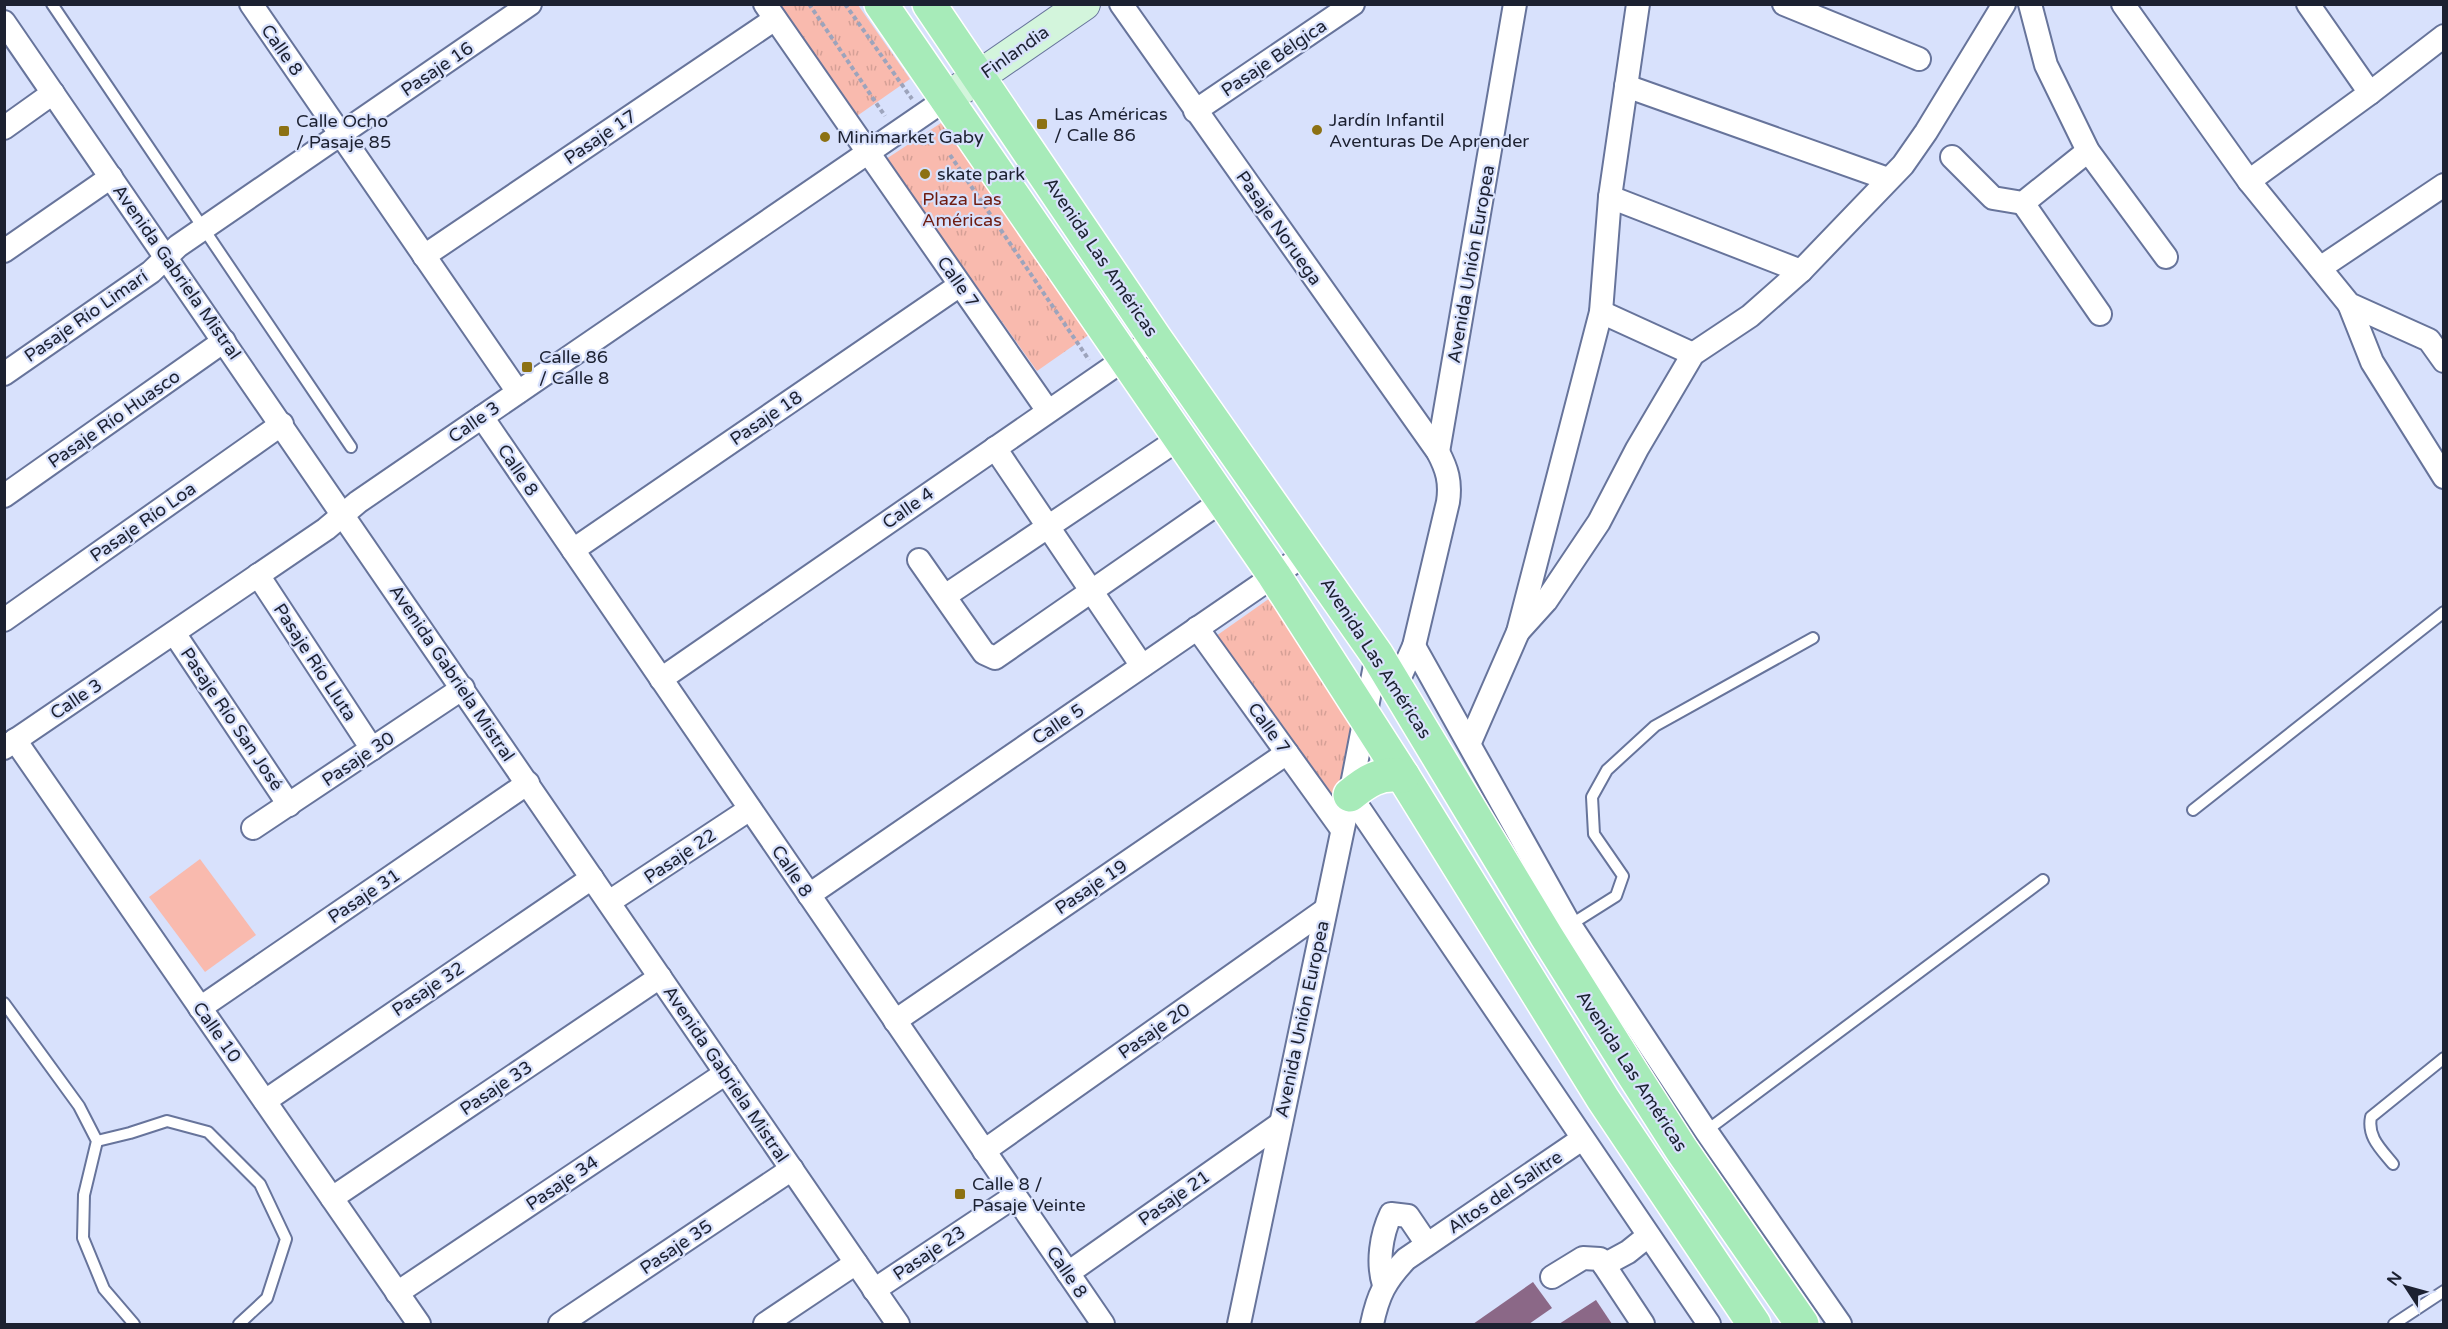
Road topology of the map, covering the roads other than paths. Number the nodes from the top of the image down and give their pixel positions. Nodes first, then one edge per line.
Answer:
1 (52, 4) edge
2 (530, 4) edge
3 (881, 4) edge
4 (929, 4) edge
5 (1084, 4) edge
6 (1121, 4) edge
7 (1353, 4) edge
8 (1515, 4) edge
9 (1638, 4) edge
10 (1784, 4) edge
11 (2004, 4) edge
12 (2030, 4) edge
13 (2123, 4) edge
14 (2308, 4) edge
15 (256, 6) edge
16 (770, 12) edge
17 (4, 22) edge
18 (2444, 36) edge
19 (1919, 59) dead end
20 (979, 77) junction
21 (1626, 86) junction
22 (53, 93) junction
23 (2370, 93) junction
24 (946, 99) junction
25 (1195, 111) junction
26 (4, 128) edge
27 (341, 134) junction
28 (2088, 151) junction
29 (868, 153) junction
30 (1952, 157) dead end
31 (111, 177) junction
32 (1888, 179) junction
33 (2249, 181) junction
34 (2444, 185) edge
35 (1610, 196) junction
36 (2023, 203) junction
37 (203, 229) junction
38 (4, 251) edge
39 (424, 256) junction
40 (167, 257) junction
41 (2166, 257) dead end
42 (2320, 268) junction
43 (1801, 271) junction
44 (960, 285) junction
45 (2349, 304) junction
46 (1601, 312) junction
47 (2100, 314) dead end
48 (2436, 336) edge
49 (1155, 338) junction
50 (224, 341) junction
51 (1693, 354) junction
52 (2444, 361) edge
53 (1112, 367) junction
54 (4, 374) edge
55 (518, 392) junction
56 (1048, 411) junction
57 (482, 417) junction
58 (282, 424) junction
59 (1180, 438) junction
60 (351, 447) dead end
61 (994, 448) junction
62 (1438, 452) junction
63 (2444, 477) edge
64 (4, 496) edge
65 (1223, 500) junction
66 (344, 514) junction
67 (1047, 528) junction
68 (573, 550) junction
69 (1307, 553) junction
70 (919, 560) dead end
71 (258, 575) junction
72 (1274, 575) junction
73 (1090, 591) junction
74 (945, 596) junction
75 (2444, 612) edge
76 (4, 620) edge
77 (1197, 628) junction
78 (1518, 632) junction
79 (174, 633) junction
80 (1813, 638) dead end
81 (1414, 646) junction
82 (1377, 655) junction
83 (1142, 666) junction
84 (661, 679) junction
85 (1396, 686) junction
86 (463, 688) junction
87 (1364, 714) junction
88 (1416, 719) junction
89 (1470, 742) junction
90 (10, 744) edge
91 (372, 749) junction
92 (1287, 753) junction
93 (1403, 776) junction
94 (528, 783) junction
95 (1350, 795) junction
96 (289, 805) junction
97 (750, 809) junction
98 (2193, 810) dead end
99 (253, 828) dead end
100 (1341, 828) junction
101 (592, 878) junction
102 (2043, 880) dead end
103 (809, 895) junction
104 (609, 902) junction
105 (1324, 910) junction
106 (1570, 925) junction
107 (660, 977) junction
108 (4, 1003) edge
109 (200, 1008) junction
110 (896, 1021) junction
111 (2444, 1058) edge
112 (726, 1073) junction
113 (264, 1101) junction
114 (1280, 1124) junction
115 (1706, 1131) junction
116 (1582, 1139) junction
117 (97, 1141) junction
118 (984, 1151) junction
119 (2392, 1164) dead end
120 (792, 1169) junction
121 (1015, 1196) junction
122 (332, 1198) junction
123 (1648, 1236) junction
124 (1427, 1244) junction
125 (856, 1263) junction
126 (1604, 1265) junction
127 (1068, 1273) junction
128 (1552, 1277) dead end
129 (1384, 1285) junction
130 (874, 1290) junction
131 (2444, 1291) edge
132 (397, 1293) junction
133 (134, 1324) edge
134 (239, 1324) edge
135 (419, 1324) edge
136 (560, 1324) edge
137 (765, 1324) edge
138 (898, 1324) edge
139 (1103, 1324) edge
140 (1239, 1324) edge
141 (1372, 1324) edge
142 (1643, 1324) edge
143 (1708, 1324) edge
144 (1754, 1324) edge
145 (1802, 1324) edge
146 (1840, 1324) edge
147 (2394, 1324) edge

1 - 37 lane
2 - 27 street, Pasaje 16
3 - 24 main road, Avenida Las Américas
4 - 20 main road, Avenida Las Américas
5 - 20 street, Finlandia
6 - 25 street, Pasaje Noruega
7 - 25 street, Pasaje Bélgica
8 - 62 street, Avenida Unión Europea
9 - 21 street
10 - 19 street
11 - 32 street
12 - 28 street
13 - 33 street
14 - 23 street
15 - 27 street, Calle 8
16 - 29 street, Calle 7
16 - 39 street, Pasaje 17
17 - 22 street, Avenida Gabriela Mistral
18 - 23 street
20 - 24 street, Finlandia
20 - 49 main road, Avenida Las Américas
21 - 32 street
21 - 35 street
22 - 26 street
22 - 31 street, Avenida Gabriela Mistral
23 - 33 street
24 - 29 street, Calle 3
24 - 53 main road, Avenida Las Américas
25 - 62 street, Pasaje Noruega
27 - 37 street, Pasaje 16
27 - 39 street, Calle 8
28 - 36 street
28 - 41 street
29 - 44 street, Calle 7
29 - 55 street, Calle 3
30 - 36 street
31 - 38 street
31 - 40 street, Avenida Gabriela Mistral
32 - 43 street
33 - 42 street
34 - 42 street
35 - 43 street
35 - 46 street
36 - 47 street
37 - 40 street, Pasaje 16
37 - 60 lane
39 - 55 street, Calle 8
40 - 50 street, Avenida Gabriela Mistral
40 - 54 street, Pasaje Río Limarí
42 - 45 street
43 - 51 street
44 - 56 street, Calle 7
44 - 68 street, Pasaje 18
45 - 48 street
45 - 63 street
46 - 51 street
46 - 78 street
48 - 52 street
49 - 53 street, Calle 4
49 - 69 main road, Avenida Las Américas
50 - 58 street, Avenida Gabriela Mistral
50 - 64 street, Pasaje Río Huasco
51 - 78 street
53 - 56 street, Calle 4
53 - 59 main road, Avenida Las Américas
55 - 57 street, Calle 3
56 - 61 street, Calle 4
57 - 66 street, Calle 3
57 - 68 street, Calle 8
58 - 66 street, Avenida Gabriela Mistral
58 - 76 street, Pasaje Río Loa
59 - 65 main road, Avenida Las Américas
59 - 67 street
61 - 67 street
61 - 84 street, Calle 4
62 - 81 street, Pasaje Noruega
65 - 72 main road, Avenida Las Américas
65 - 73 street
66 - 71 street, Calle 3
66 - 86 street, Avenida Gabriela Mistral
67 - 73 street
67 - 74 street
68 - 84 street, Calle 8
69 - 72 street, Calle 5
69 - 82 main road, Avenida Las Américas
70 - 74 street
71 - 79 street, Calle 3
71 - 91 street, Pasaje Río Lluta
72 - 77 street, Calle 5
72 - 87 main road, Avenida Las Américas
73 - 74 street
73 - 83 street
75 - 98 lane
77 - 83 street, Calle 5
77 - 92 street, Calle 7
78 - 89 street
79 - 90 street, Calle 3
79 - 96 street, Pasaje Río San José
80 - 106 lane
81 - 85 street, Pasaje Noruega
81 - 89 street
82 - 85 main road, Avenida Las Américas
82 - 87 street, Avenida Unión Europea
83 - 103 street, Calle 5
84 - 97 street, Calle 8
85 - 88 main road, Avenida Las Américas
86 - 91 street, Pasaje 30
86 - 94 street, Avenida Gabriela Mistral
87 - 88 street
87 - 93 main road, Avenida Las Américas
87 - 95 street, Avenida Unión Europea
88 - 145 main road, Avenida Las Américas
89 - 106 street
90 - 109 street, Calle 10
91 - 96 street, Pasaje 30
92 - 100 street, Calle 7
92 - 110 street, Pasaje 19
93 - 95 main road
93 - 144 main road, Avenida Las Américas
94 - 101 street, Avenida Gabriela Mistral
94 - 109 street, Pasaje 31
95 - 100 street, Avenida Unión Europea
95 - 116 street
96 - 99 street, Pasaje 30
97 - 103 street, Calle 8
97 - 104 street, Pasaje 22
100 - 105 street, Avenida Unión Europea
101 - 104 street, Avenida Gabriela Mistral
101 - 113 street, Pasaje 32
102 - 115 lane
103 - 110 street, Calle 8
104 - 107 street, Avenida Gabriela Mistral
105 - 114 street, Avenida Unión Europea
105 - 118 street, Pasaje 20
106 - 115 street
107 - 112 street, Avenida Gabriela Mistral
107 - 122 street, Pasaje 33
108 - 117 lane
109 - 113 street, Calle 10
110 - 118 street, Calle 8
111 - 119 lane
112 - 120 street, Avenida Gabriela Mistral
112 - 132 street, Pasaje 34
113 - 122 street, Calle 10
114 - 127 street, Pasaje 21
114 - 140 street, Avenida Unión Europea
115 - 146 street
116 - 123 street
116 - 124 street, Altos del Salitre
117 - 133 lane
117 - 134 lane
118 - 121 street, Calle 8
120 - 125 street, Avenida Gabriela Mistral
120 - 136 street, Pasaje 35
121 - 127 street, Calle 8
121 - 130 street, Pasaje 23
122 - 132 street, Calle 10
123 - 126 street
123 - 143 street
124 - 129 street, Altos del Salitre
124 - 129 street, Altos del Salitre
125 - 130 street, Avenida Gabriela Mistral
125 - 137 street
126 - 128 street
126 - 142 street
127 - 139 street, Calle 8
129 - 141 street, Altos del Salitre
130 - 138 street, Avenida Gabriela Mistral
131 - 147 lane
132 - 135 street, Calle 10

